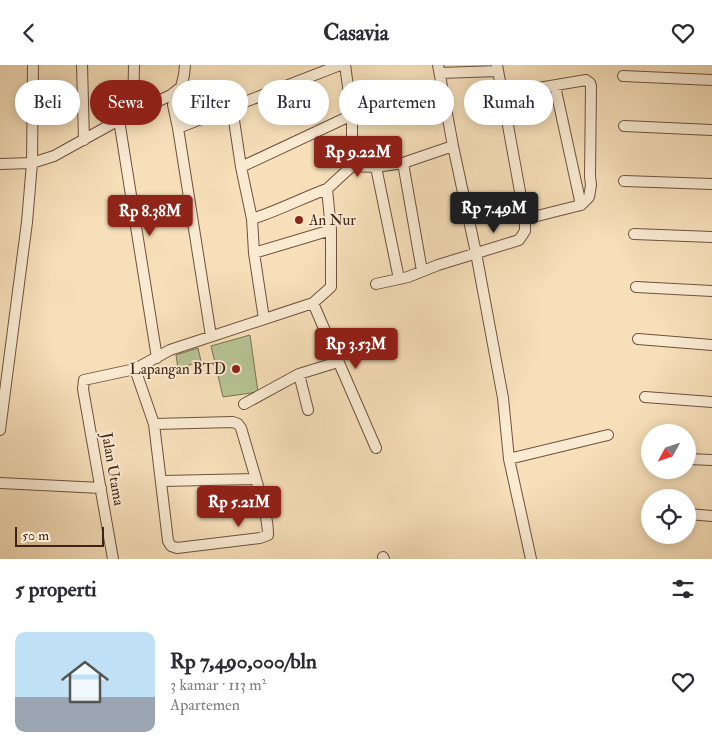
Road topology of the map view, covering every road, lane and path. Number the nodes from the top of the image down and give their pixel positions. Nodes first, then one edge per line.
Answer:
1 (33, 65) edge
2 (82, 65) edge
3 (134, 65) edge
4 (184, 65) edge
5 (340, 65) edge
6 (345, 65) edge
7 (498, 68) edge
8 (439, 69) edge
9 (623, 76) dead end
10 (134, 80) edge
11 (347, 80) edge
12 (712, 80) edge
13 (555, 86) joint
14 (162, 100) edge
15 (248, 101) edge
16 (339, 121) edge
17 (110, 125) edge
18 (119, 125) edge
19 (177, 125) edge
20 (186, 125) edge
21 (235, 125) edge
22 (352, 125) edge
23 (449, 125) edge
24 (508, 125) edge
25 (624, 126) dead end
26 (178, 128) junction
27 (712, 130) edge
28 (84, 140) junction
29 (452, 146) junction
30 (32, 163) junction
31 (403, 163) junction
32 (0, 164) edge
33 (352, 166) junction
34 (241, 167) junction
35 (376, 167) junction
36 (624, 181) dead end
37 (712, 184) edge
38 (327, 189) junction
39 (581, 205) junction
40 (252, 219) junction
41 (525, 219) junction
42 (331, 230) junction
43 (634, 234) dead end
44 (712, 237) edge
45 (254, 253) junction
46 (476, 253) junction
47 (422, 271) junction
48 (399, 279) junction
49 (376, 284) dead end
50 (636, 287) dead end
51 (712, 291) edge
52 (313, 303) junction
53 (264, 319) junction
54 (211, 336) junction
55 (638, 339) dead end
56 (712, 345) edge
57 (157, 358) junction
58 (338, 361) junction
59 (3, 369) edge
60 (135, 369) junction
61 (299, 374) junction
62 (646, 397) dead end
63 (712, 402) edge
64 (244, 404) dead end
65 (308, 410) dead end
66 (154, 425) junction
67 (0, 430) edge
68 (608, 435) dead end
69 (376, 448) dead end
70 (510, 459) junction
71 (696, 459) edge
72 (712, 460) edge
73 (256, 479) junction
74 (162, 481) junction
75 (0, 483) edge
76 (101, 488) junction
77 (696, 515) edge
78 (712, 516) edge
79 (113, 559) edge
80 (531, 559) edge

1 - 30 street
2 - 28 street
3 - 10 street
4 - 14 street
5 - 15 street
6 - 11 street
7 - 8 street
9 - 12 street
13 - 39 street
13 - 39 street
16 - 34 street
17 - 28 street
18 - 57 street
19 - 26 street
20 - 26 street
21 - 34 street
22 - 33 street
23 - 29 street
24 - 41 street
25 - 27 street
26 - 54 street
28 - 30 street
29 - 31 street
29 - 46 street
30 - 32 street
30 - 59 street
31 - 35 street
31 - 47 street
33 - 35 street
33 - 38 street
34 - 40 street
35 - 48 street
36 - 37 street
38 - 40 street
38 - 42 street
39 - 41 street
40 - 45 street
41 - 46 street
42 - 45 street
42 - 52 street
43 - 44 street
45 - 53 street
46 - 47 street
46 - 70 street
47 - 48 street
48 - 49 street
50 - 51 street
52 - 53 street
52 - 58 street
53 - 54 street
54 - 57 street
55 - 56 street
57 - 60 street
58 - 61 street
58 - 69 street
59 - 67 street
60 - 66 street
60 - 76 street, Jalan Utama
61 - 64 street
61 - 65 street
62 - 63 street
66 - 73 street
66 - 74 street
68 - 70 street
70 - 80 street
71 - 72 street
73 - 74 street
73 - 74 street
75 - 76 street
76 - 79 street, Jalan Utama
77 - 78 street

